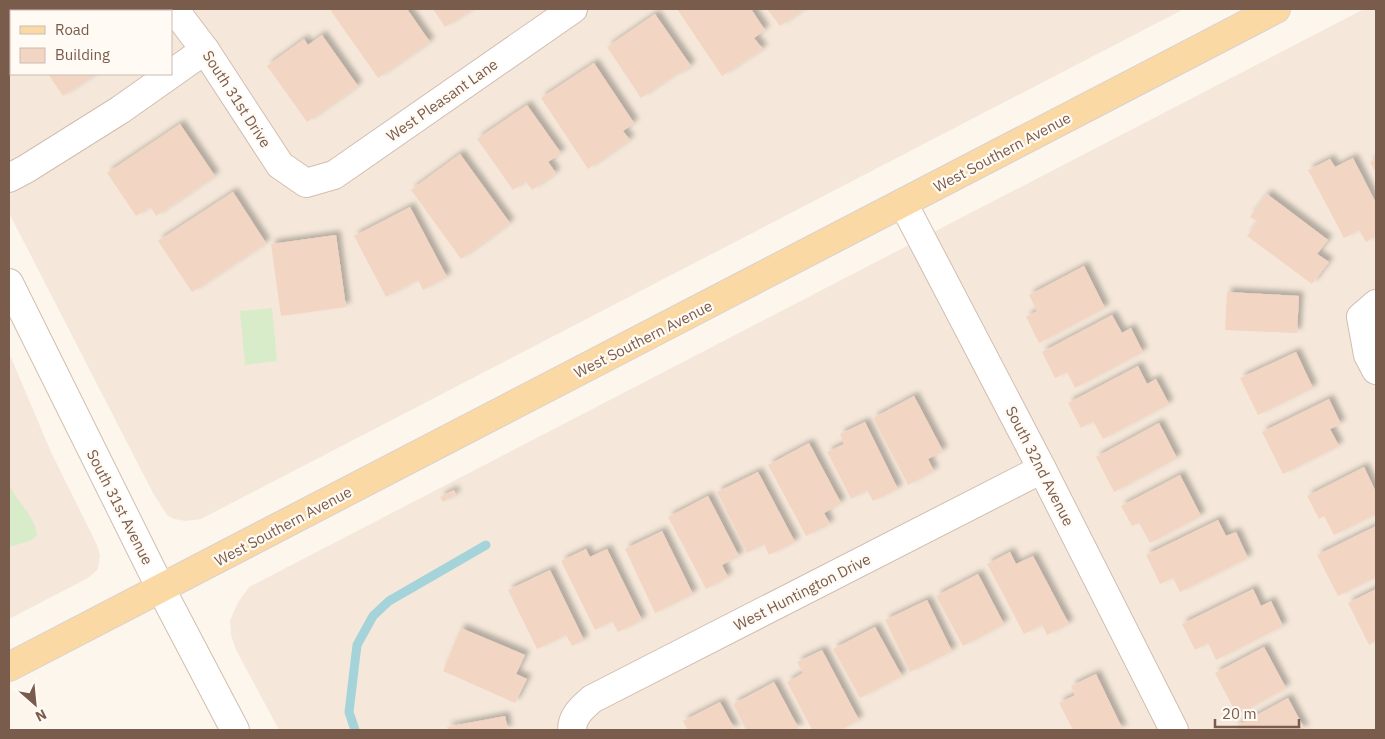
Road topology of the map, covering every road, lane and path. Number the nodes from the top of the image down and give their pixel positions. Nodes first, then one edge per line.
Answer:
1 (174, 9) edge
2 (573, 9) edge
3 (1276, 9) edge
4 (205, 50) junction
5 (172, 73) edge
6 (170, 75) edge
7 (9, 178) edge
8 (306, 183) joint
9 (904, 203) junction
10 (9, 283) edge
11 (1369, 310) edge
12 (1376, 370) edge
13 (1042, 469) junction
14 (161, 589) junction
15 (9, 667) edge
16 (572, 728) edge
17 (235, 730) edge
18 (1174, 730) edge

1 - 4 street, South 31st Drive
2 - 8 street, West Pleasant Lane
3 - 9 main road, West Southern Avenue
4 - 5 street
4 - 8 street, South 31st Drive
6 - 7 street
9 - 13 street, South 32nd Avenue
9 - 14 main road, West Southern Avenue
10 - 14 street, South 31st Avenue
11 - 12 street
13 - 16 street, West Huntington Drive
13 - 18 street, South 32nd Avenue
14 - 15 main road, West Southern Avenue
14 - 17 street, South 31st Avenue

